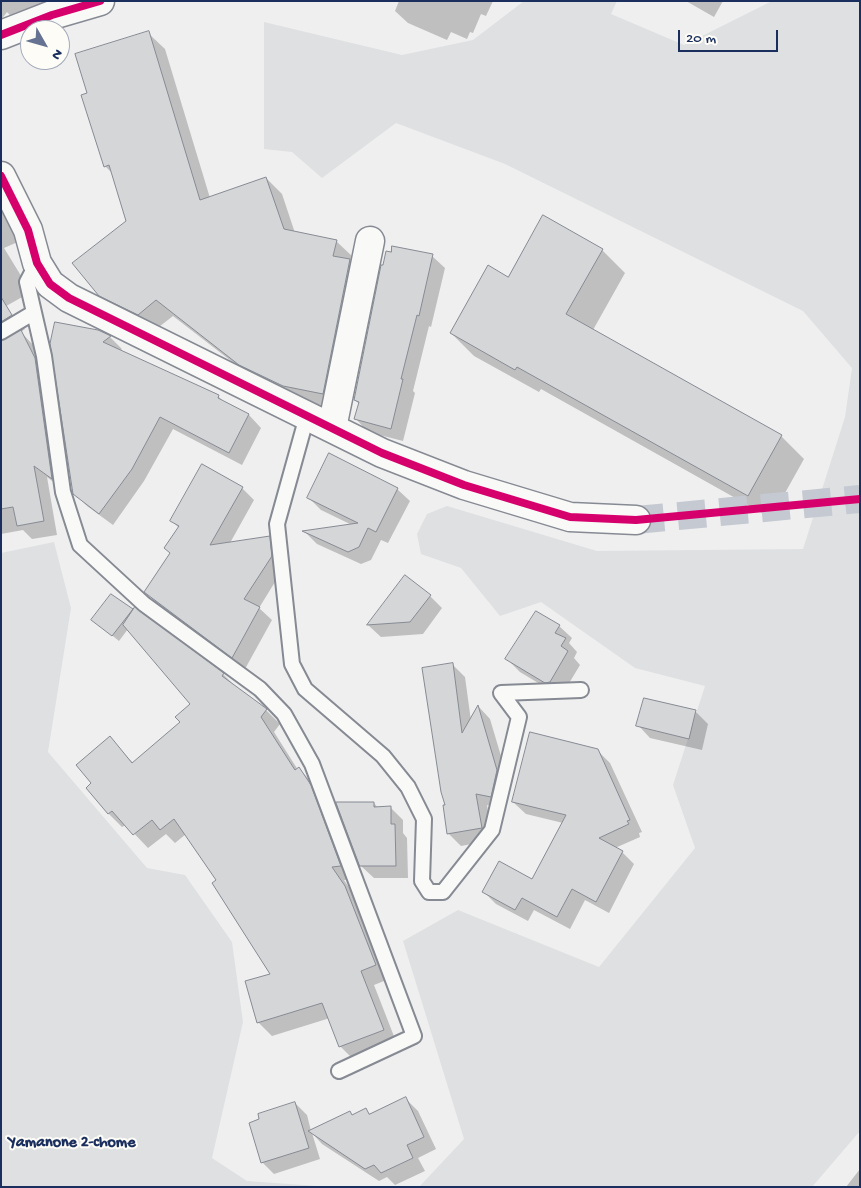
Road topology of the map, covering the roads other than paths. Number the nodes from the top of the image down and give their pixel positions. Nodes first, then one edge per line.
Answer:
1 (100, 1) edge
2 (1, 35) edge
3 (1, 176) edge
4 (370, 241) dead end
5 (37, 263) junction
6 (33, 313) junction
7 (1, 332) edge
8 (307, 416) junction
9 (332, 428) junction
10 (636, 520) tunnel mouth
11 (581, 690) dead end
12 (339, 1071) dead end

1 - 2 street
3 - 5 street
4 - 9 street
5 - 6 lane
5 - 8 street
6 - 7 lane
6 - 12 lane
8 - 9 street
8 - 11 lane
9 - 10 street

